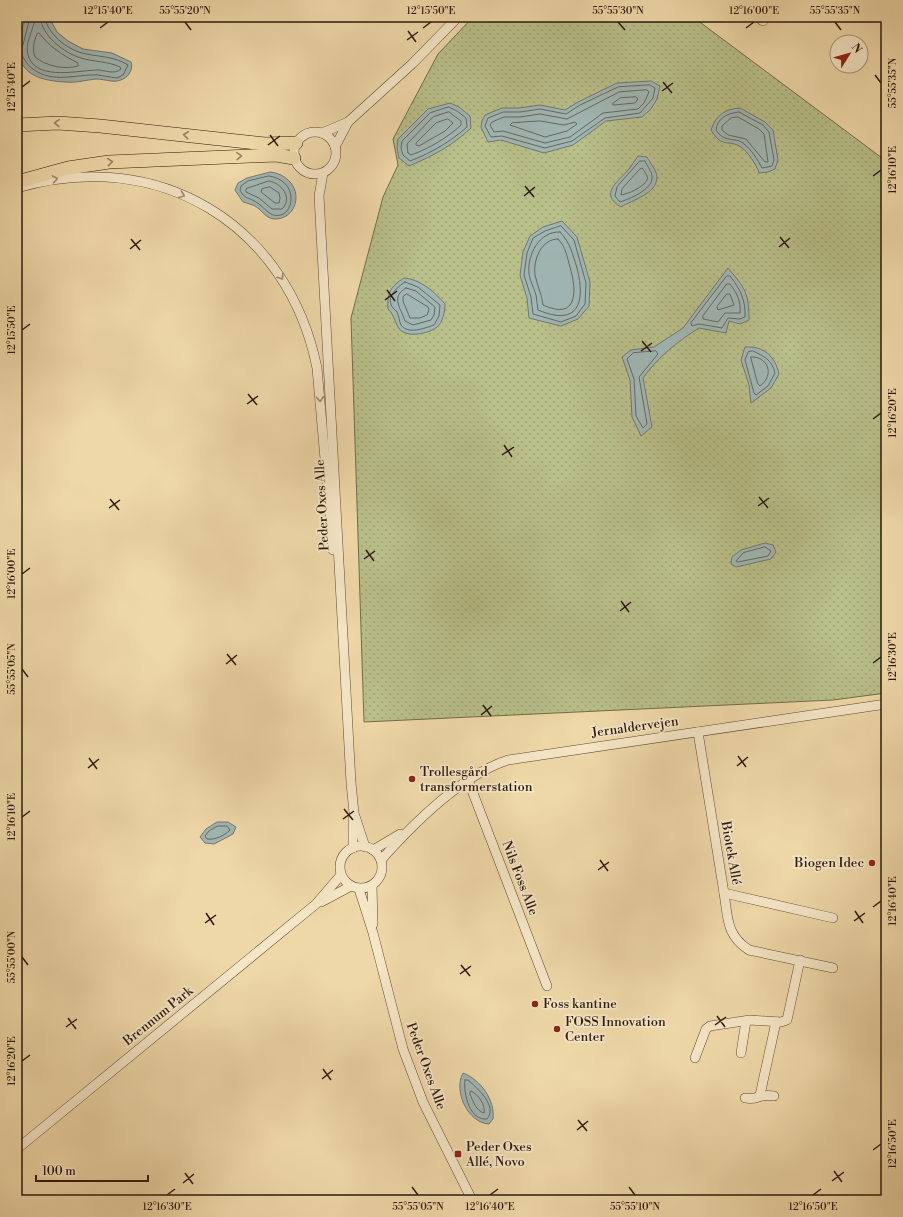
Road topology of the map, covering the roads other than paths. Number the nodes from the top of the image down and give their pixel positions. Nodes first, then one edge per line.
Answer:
1 (458, 17) edge
2 (348, 122) junction
3 (17, 125) edge
4 (322, 133) junction
5 (296, 143) junction
6 (335, 147) junction
7 (294, 158) junction
8 (324, 172) junction
9 (311, 174) junction
10 (17, 182) edge
11 (17, 188) edge
12 (319, 196) junction
13 (340, 593) junction
14 (886, 704) edge
15 (698, 732) junction
16 (468, 780) junction
17 (354, 813) junction
18 (410, 828) junction
19 (365, 847) junction
20 (352, 848) junction
21 (373, 850) junction
22 (381, 860) junction
23 (341, 875) junction
24 (372, 886) junction
25 (355, 887) junction
26 (724, 893) junction
27 (316, 904) junction
28 (833, 918) dead end
29 (373, 934) junction
30 (800, 960) junction
31 (834, 968) dead end
32 (547, 986) dead end
33 (746, 1021) junction
34 (776, 1022) junction
35 (741, 1053) dead end
36 (695, 1058) dead end
37 (760, 1095) junction
38 (774, 1096) dead end
39 (745, 1098) dead end
40 (17, 1149) edge
41 (472, 1200) edge

1 - 2 street
2 - 4 street
2 - 6 street
5 -> 3 highway
4 - 5 street
4 - 6 street
5 - 7 street
6 - 8 street
7 - 9 street
10 -> 7 highway
8 - 9 street
8 - 12 street, Peder Oxes Alle
9 - 12 street, Peder Oxes Alle
11 -> 13 street
12 - 13 street, Peder Oxes Alle
13 - 17 street, Peder Oxes Alle
14 - 15 street, Jernaldervejen
15 - 16 street, Jernaldervejen
15 - 26 street, Biotek Allé
16 - 18 street, Jernaldervejen
16 - 32 street, Nils Foss Alle
17 - 19 street, Peder Oxes Alle
17 - 20 street, Peder Oxes Alle
18 - 21 street, Jernaldervejen
18 - 22 street, Jernaldervejen
19 - 20 street
19 - 21 street
20 - 23 street
21 - 22 street
22 - 24 street
23 - 25 street
23 - 27 street, Brennum Park
24 - 25 street
24 - 29 street, Peder Oxes Alle
25 - 27 street, Brennum Park
25 - 29 street, Peder Oxes Alle
26 - 28 street, Biotek Allé
26 - 30 street
27 - 40 street, Brennum Park
29 - 41 street, Peder Oxes Alle
30 - 31 street
30 - 34 street
33 - 34 street
33 - 35 street
33 - 36 street
34 - 37 street
37 - 38 street
37 - 39 street

